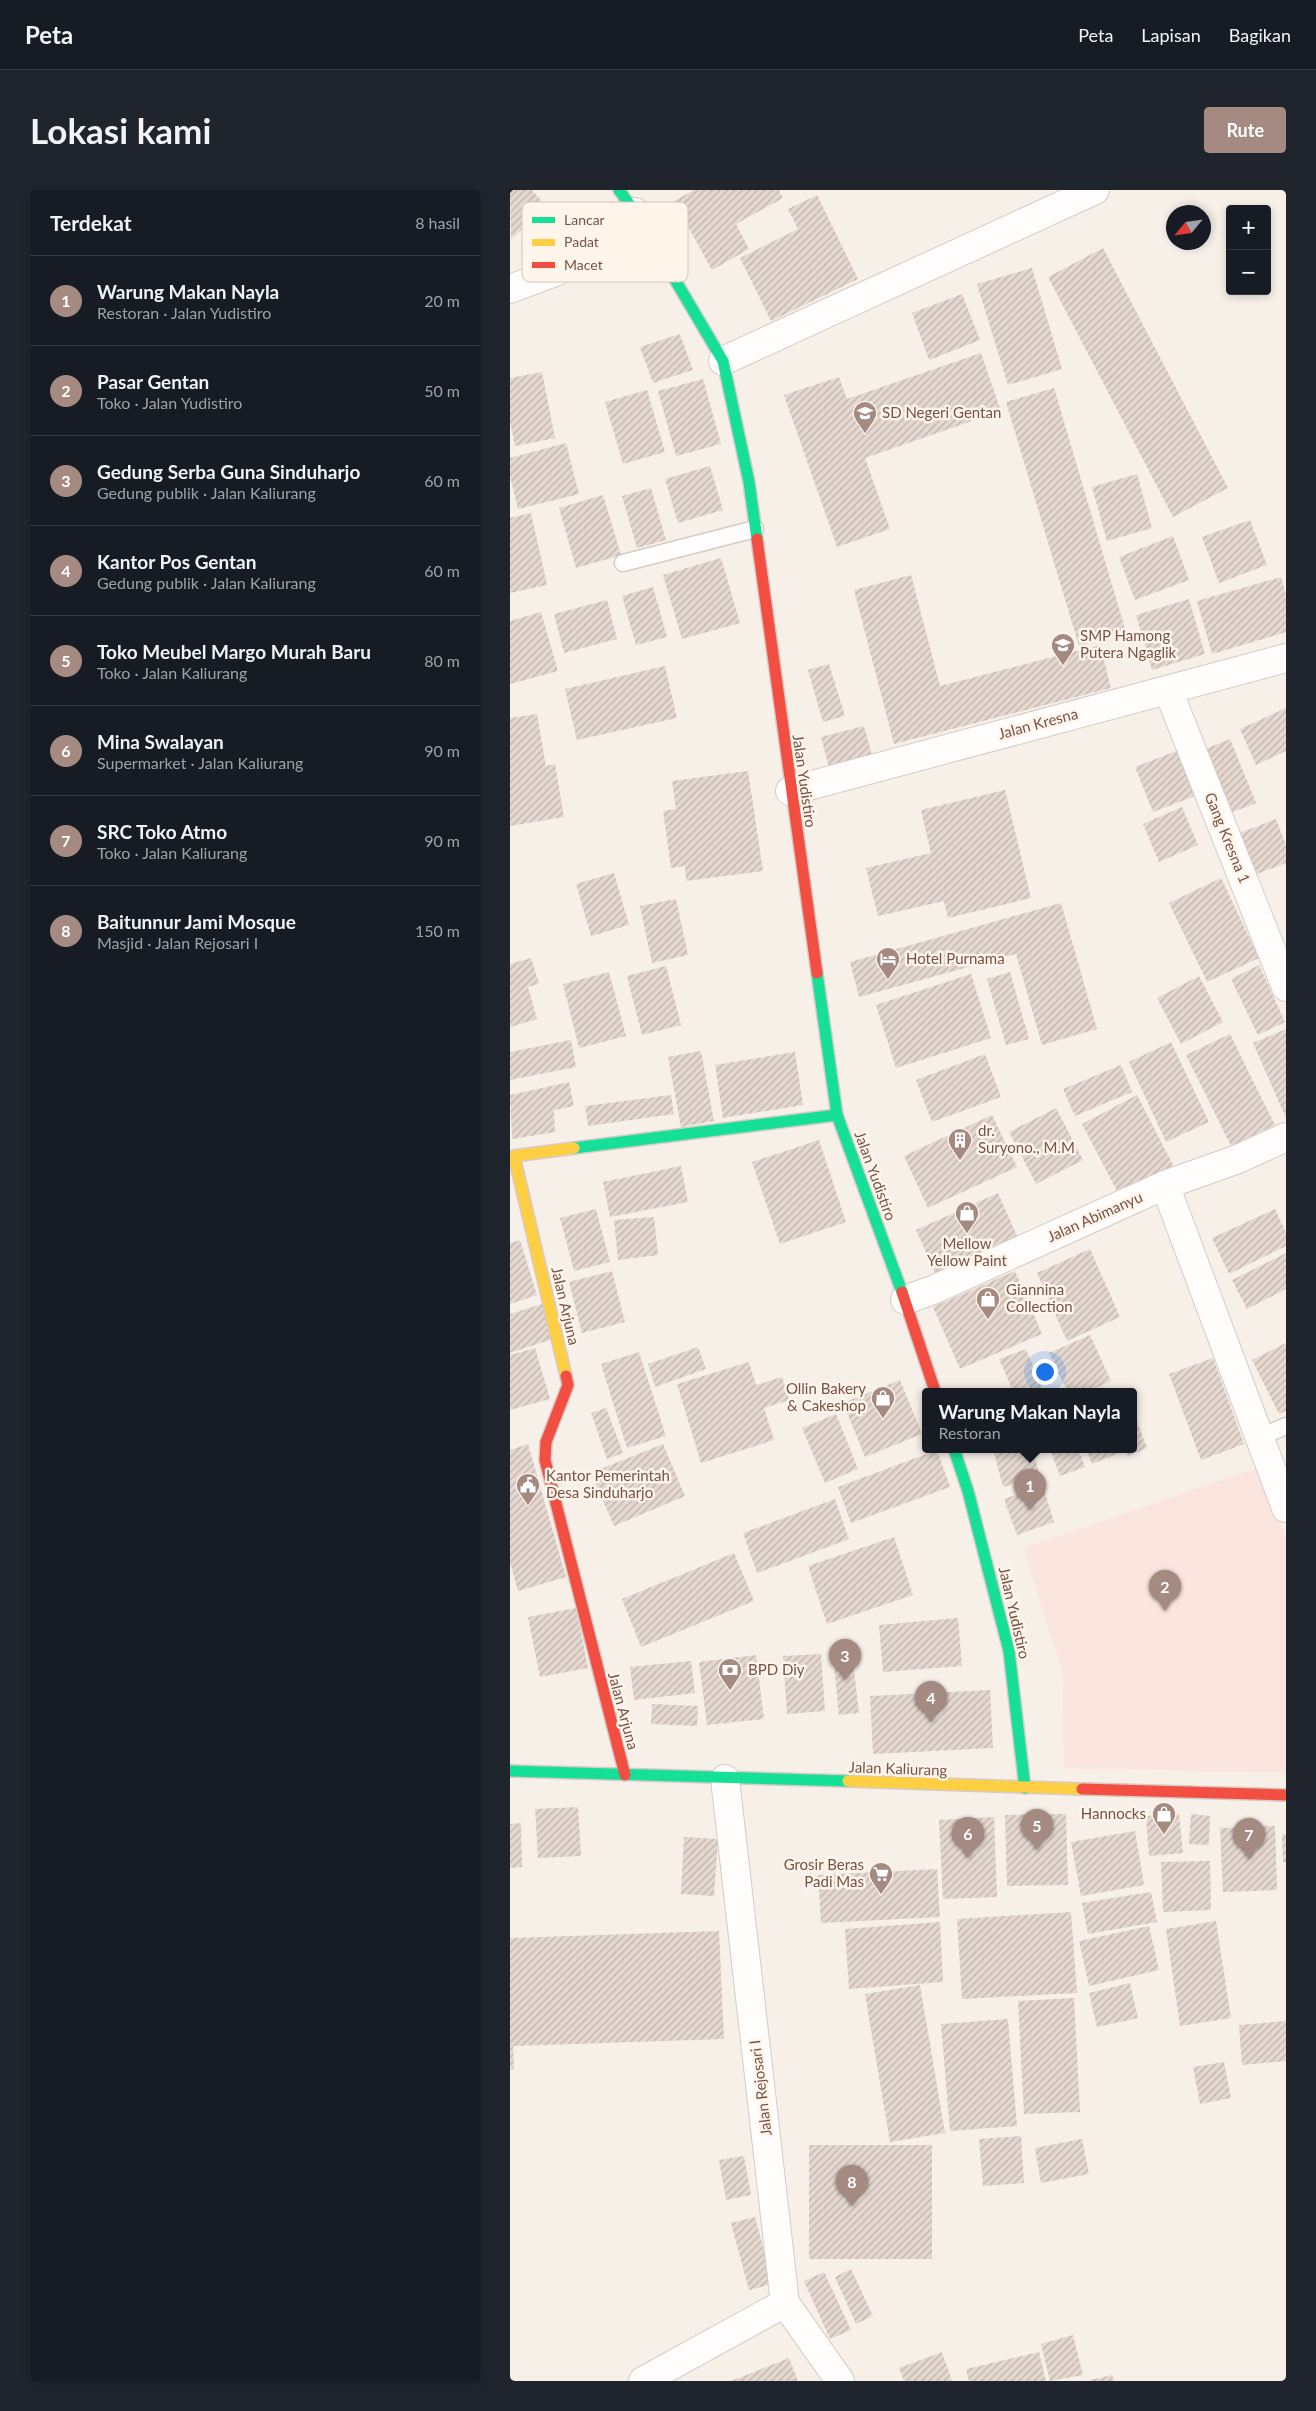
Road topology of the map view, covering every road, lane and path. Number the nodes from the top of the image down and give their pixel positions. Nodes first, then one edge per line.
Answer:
1 (619, 190) edge
2 (1095, 190) edge
3 (628, 202) edge
4 (529, 282) edge
5 (676, 282) edge
6 (510, 289) edge
7 (723, 361) junction
8 (755, 529) junction
9 (623, 562) dead end
10 (1286, 658) edge
11 (1168, 690) junction
12 (790, 791) junction
13 (1286, 987) edge
14 (837, 1115) junction
15 (1286, 1137) edge
16 (511, 1152) edge
17 (1165, 1185) junction
18 (905, 1300) junction
19 (934, 1388) edge
20 (1286, 1426) edge
21 (1260, 1437) junction
22 (955, 1453) edge
23 (1286, 1508) edge
24 (510, 1771) edge
25 (625, 1775) junction
26 (724, 1778) junction
27 (1025, 1788) junction
28 (1286, 1795) edge
29 (785, 2303) junction
30 (643, 2381) edge
31 (840, 2381) edge

1 - 3 street, Jalan Yudistiro
2 - 7 street
4 - 6 street
5 - 7 street, Jalan Yudistiro
7 - 8 street, Jalan Yudistiro
8 - 9 lane
8 - 12 street, Jalan Yudistiro
10 - 11 street, Jalan Kresna
11 - 12 street, Jalan Kresna
11 - 13 street, Gang Kresna 1
12 - 14 street, Jalan Yudistiro
14 - 16 street, Jalan Arjuna
14 - 18 street, Jalan Yudistiro
15 - 17 street, Jalan Abimanyu
16 - 25 street, Jalan Arjuna
17 - 18 street, Jalan Abimanyu
17 - 21 street
18 - 19 street, Jalan Yudistiro
20 - 21 lane
21 - 23 street
22 - 27 street, Jalan Yudistiro
24 - 25 street, Jalan Kaliurang
25 - 26 street, Jalan Kaliurang
26 - 27 street, Jalan Kaliurang
26 - 29 street, Jalan Rejosari I
27 - 28 street, Jalan Kaliurang
29 - 30 street
29 - 31 street, Jalan Rejosari I

